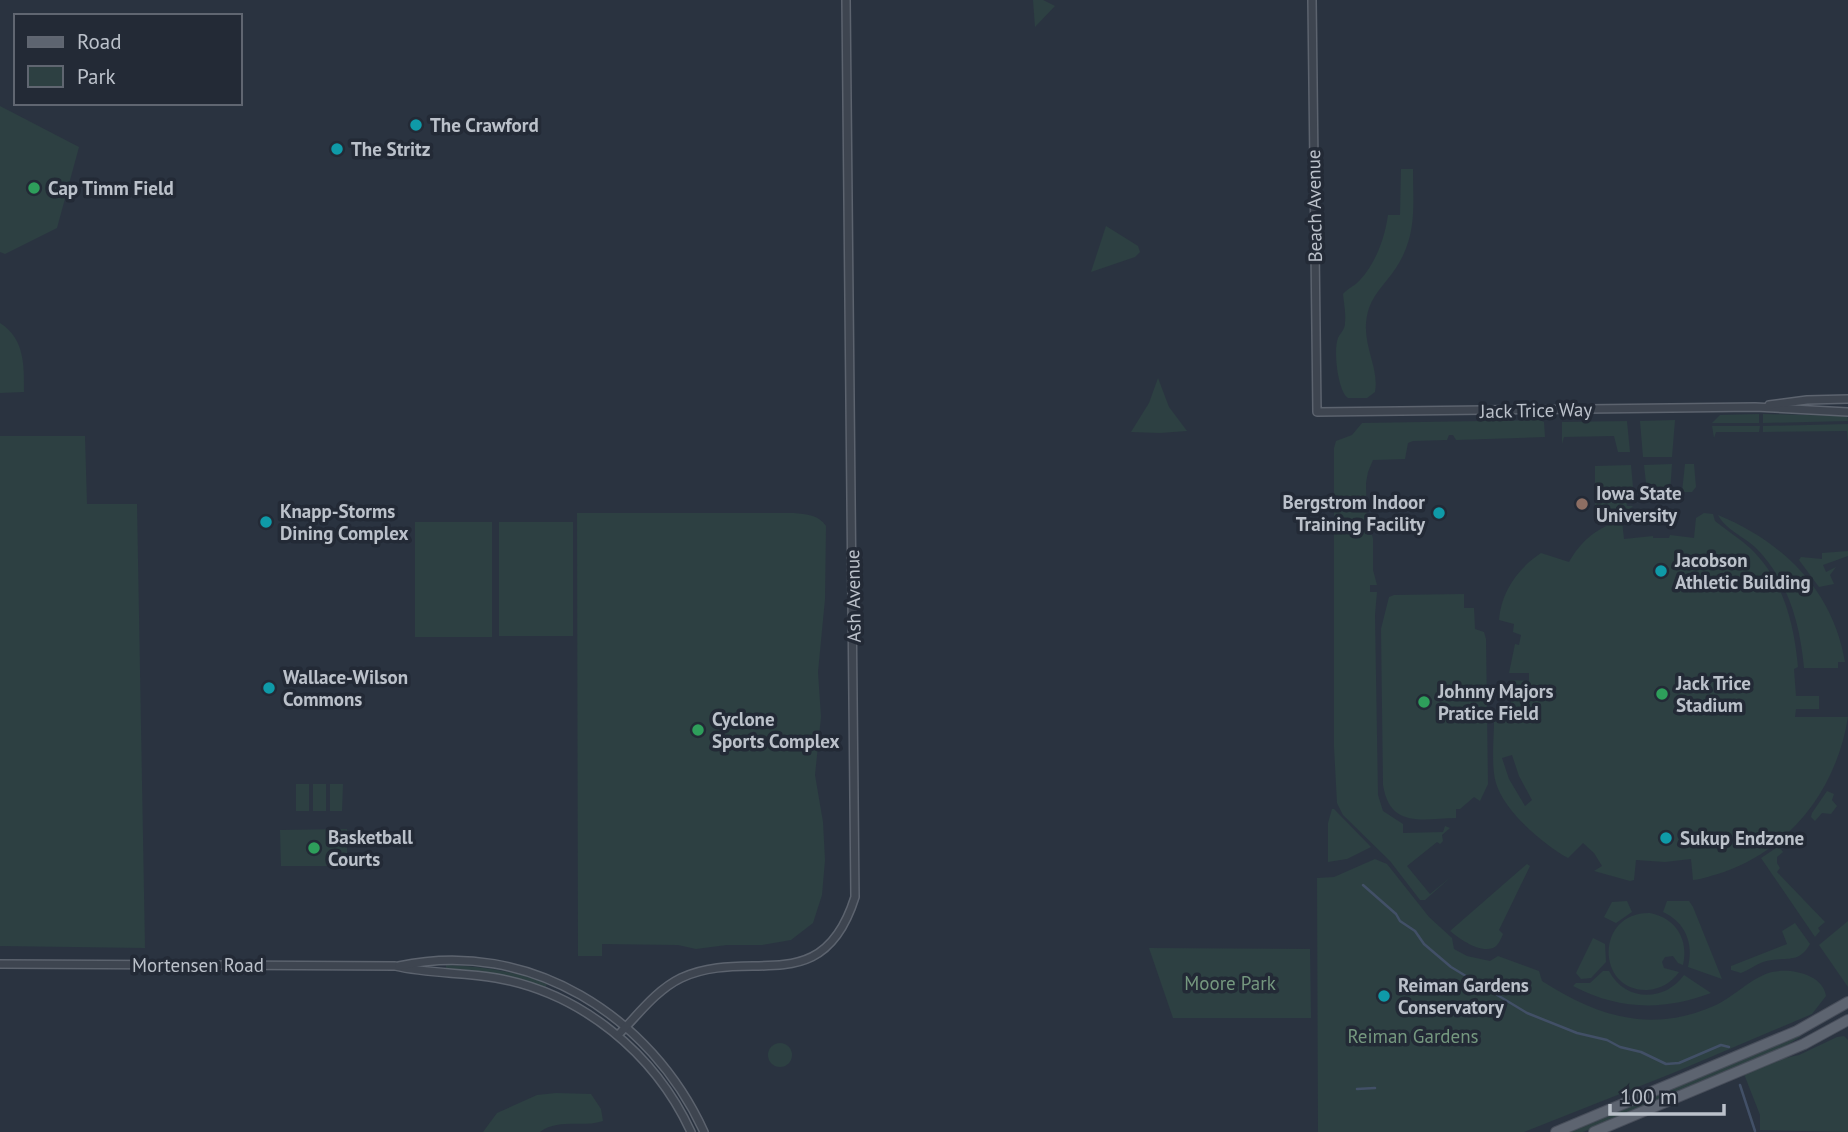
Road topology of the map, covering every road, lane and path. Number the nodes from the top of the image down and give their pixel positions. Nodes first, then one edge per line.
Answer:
1 (846, 0) edge
2 (1312, 0) edge
3 (1848, 399) edge
4 (1755, 407) junction
5 (1317, 412) joint
6 (1848, 412) edge
7 (0, 964) edge
8 (395, 967) junction
9 (1847, 1006) edge
10 (1848, 1020) edge
11 (626, 1026) junction
12 (618, 1035) junction
13 (691, 1132) edge
14 (705, 1132) edge
15 (1556, 1132) edge
16 (1594, 1132) edge

1 - 11 street, Ash Avenue
2 - 5 street, Beach Avenue
3 - 4 street, Jack Trice Way
4 - 5 street, Jack Trice Way
4 - 6 street, Jack Trice Way
7 - 8 street, Mortensen Road
8 - 11 street, Mortensen Road
8 - 12 street, Mortensen Road
9 - 15 main road
10 - 16 main road
11 - 12 street, Ash Avenue
11 - 14 street, Mortensen Road
12 - 13 street, Mortensen Road

